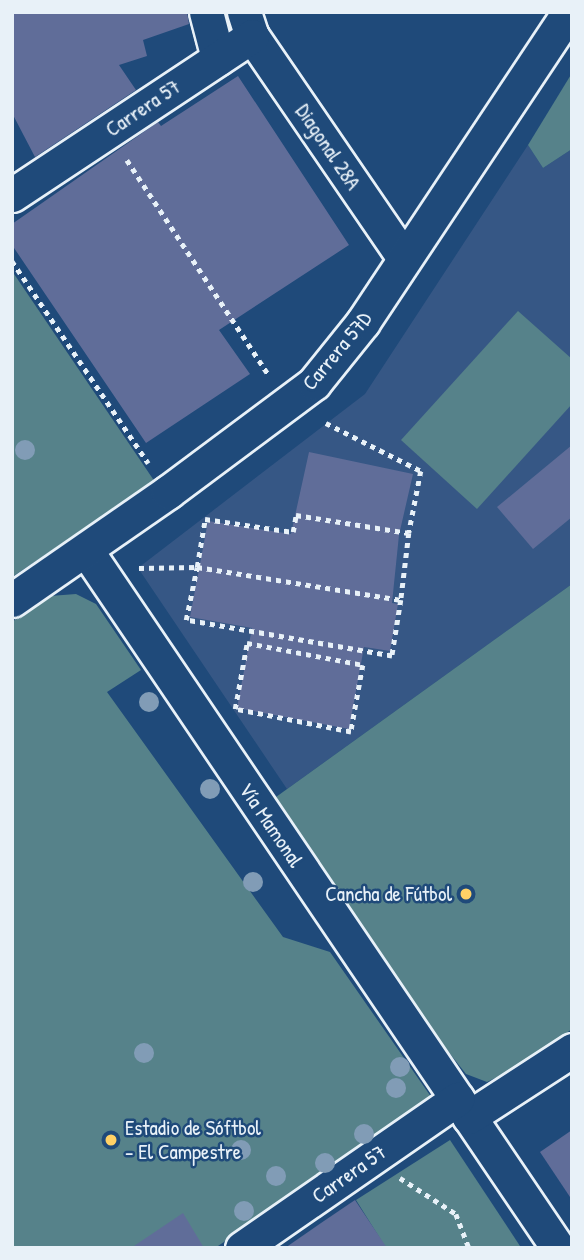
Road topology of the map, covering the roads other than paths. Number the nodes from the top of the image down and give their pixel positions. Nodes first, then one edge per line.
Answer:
1 (206, 12) edge
2 (569, 12) edge
3 (248, 24) edge
4 (218, 58) junction
5 (12, 195) edge
6 (404, 258) junction
7 (86, 550) junction
8 (12, 600) edge
9 (572, 1050) edge
10 (463, 1108) junction
11 (551, 1246) edge
12 (242, 1248) edge

1 - 4 street
2 - 6 street, Carrera 57D
3 - 4 street, Carrera 57
3 - 6 street, Diagonal 28A
4 - 5 street, Carrera 57
6 - 7 street, Carrera 57D
7 - 8 street, Carrera 57D
7 - 10 street, Vía Mamonal
9 - 10 street, Carrera 57
10 - 11 street, Vía Mamonal
10 - 12 street, Carrera 57

